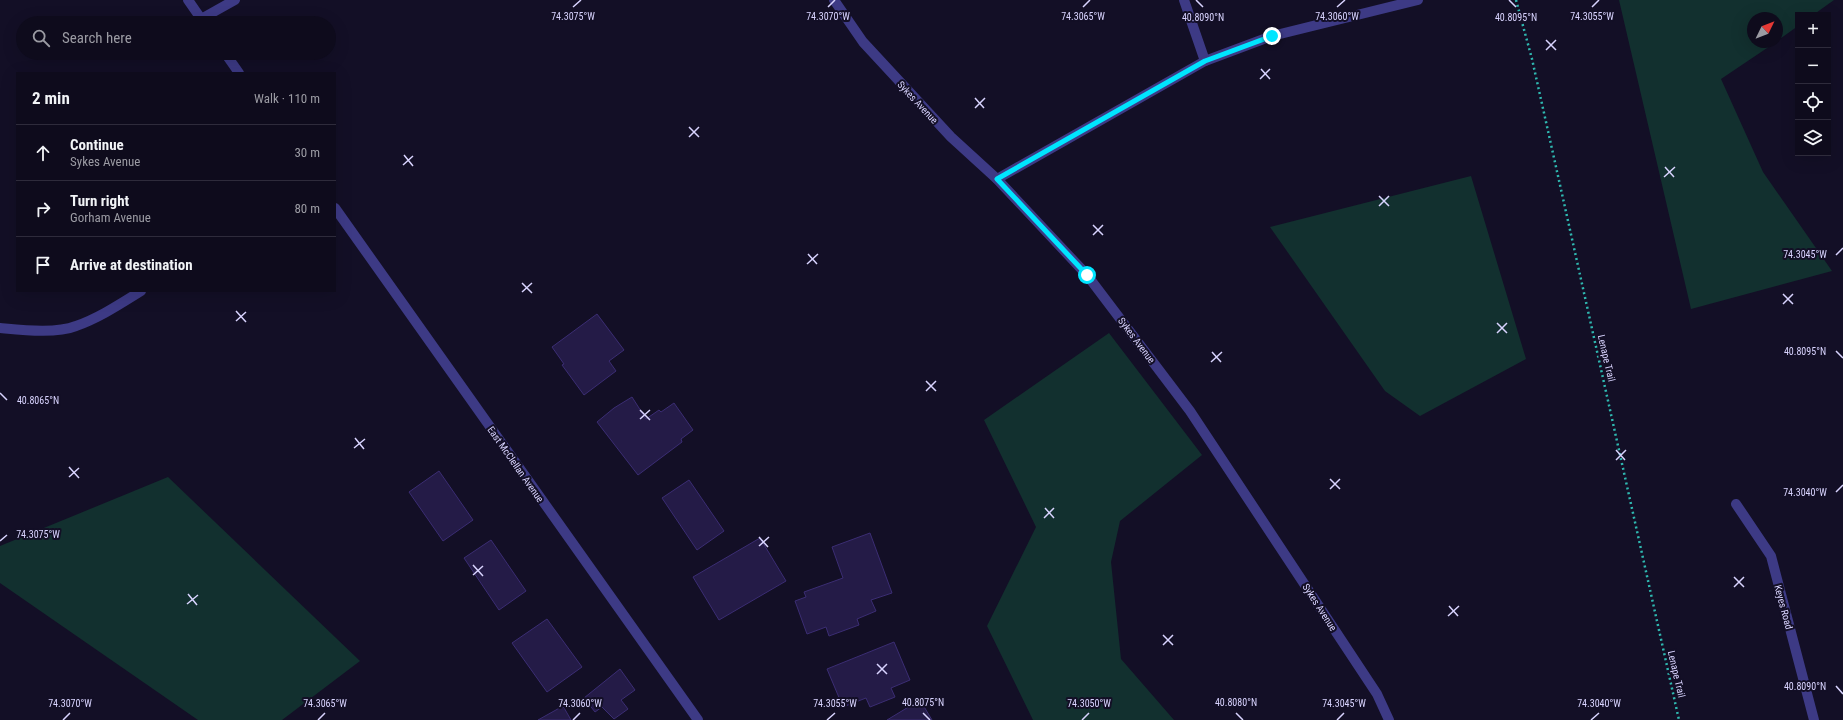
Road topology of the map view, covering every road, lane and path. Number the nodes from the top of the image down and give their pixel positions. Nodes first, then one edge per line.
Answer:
1 (188, 0) edge
2 (235, 0) edge
3 (834, 0) edge
4 (1184, 0) edge
5 (1418, 0) edge
6 (1516, 0) edge
7 (199, 16) edge
8 (211, 16) edge
9 (230, 60) edge
10 (1205, 61) junction
11 (239, 72) edge
12 (997, 179) junction
13 (336, 209) edge
14 (139, 292) edge
15 (0, 328) edge
16 (1736, 504) dead end
17 (698, 720) edge
18 (1389, 720) edge
19 (1679, 720) edge
20 (1814, 720) edge

1 - 7 street
2 - 8 street
3 - 12 street, Sykes Avenue
4 - 10 street
5 - 10 street
6 - 19 path, Lenape Trail
9 - 11 street
10 - 12 street
12 - 18 street, Sykes Avenue
13 - 17 street, East McClellan Avenue
14 - 15 street
16 - 20 street, Keyes Road

